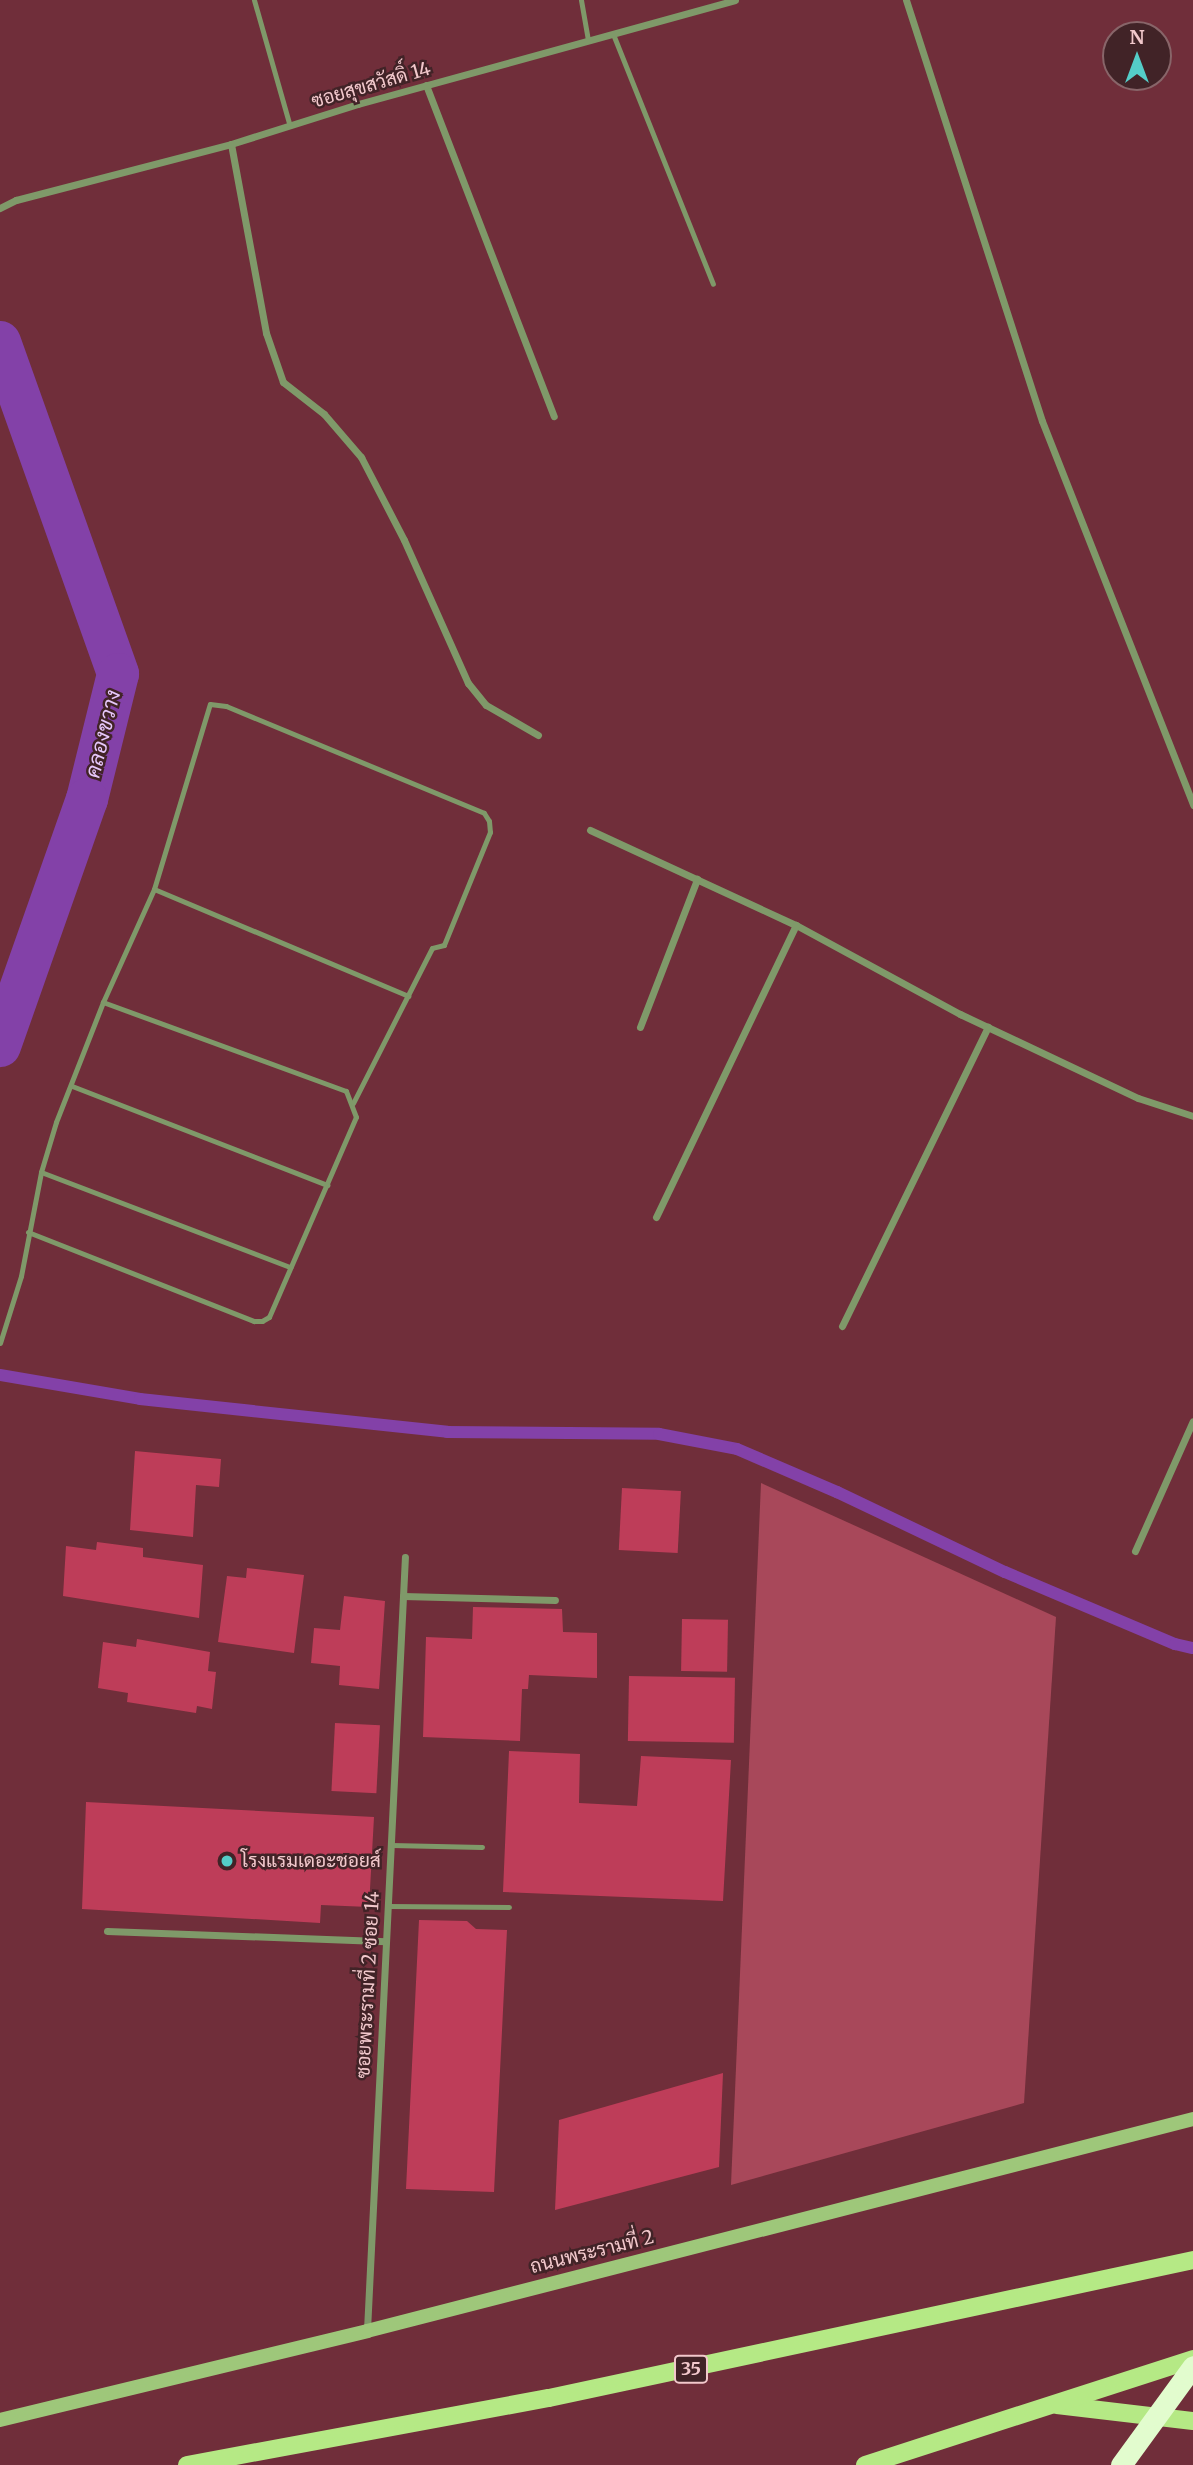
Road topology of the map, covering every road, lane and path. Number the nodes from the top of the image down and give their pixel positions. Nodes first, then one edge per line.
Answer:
1 (254, 0) edge
2 (582, 0) edge
3 (736, 0) edge
4 (906, 0) edge
5 (613, 34) junction
6 (589, 40) junction
7 (426, 85) junction
8 (290, 126) junction
9 (231, 144) junction
10 (0, 208) edge
11 (713, 284) dead end
12 (554, 416) dead end
13 (538, 735) dead end
14 (1193, 805) edge
15 (590, 830) dead end
16 (697, 879) junction
17 (154, 889) junction
18 (796, 925) junction
19 (408, 996) junction
20 (103, 1002) junction
21 (640, 1027) dead end
22 (988, 1027) junction
23 (72, 1086) junction
24 (353, 1103) junction
25 (1193, 1116) edge
26 (41, 1172) junction
27 (327, 1185) junction
28 (656, 1217) dead end
29 (28, 1232) junction
30 (290, 1267) junction
31 (842, 1326) dead end
32 (0, 1343) edge
33 (1193, 1421) edge
34 (1135, 1551) dead end
35 (405, 1557) dead end
36 (403, 1596) junction
37 (555, 1600) dead end
38 (391, 1845) junction
39 (482, 1847) dead end
40 (388, 1906) junction
41 (509, 1907) dead end
42 (107, 1931) dead end
43 (386, 1941) junction
44 (1193, 2119) edge
45 (1193, 2260) edge
46 (367, 2331) junction
47 (1193, 2359) edge
48 (1193, 2366) edge
49 (1051, 2404) junction
50 (0, 2420) edge
51 (1193, 2421) edge
52 (187, 2465) edge
53 (865, 2465) edge
54 (1121, 2465) edge

1 - 8 lane
2 - 6 lane
3 - 5 street, ซอยสุขสวัสดิ์ 14
4 - 14 street
5 - 6 street, ซอยสุขสวัสดิ์ 14
5 - 11 lane
6 - 7 street, ซอยสุขสวัสดิ์ 14
7 - 8 street, ซอยสุขสวัสดิ์ 14
7 - 12 street
8 - 9 street, ซอยสุขสวัสดิ์ 14
9 - 10 street, ซอยสุขสวัสดิ์ 14
9 - 13 street
15 - 16 street
16 - 18 street
16 - 21 street
17 - 19 lane
17 - 19 lane
17 - 20 lane
18 - 22 street
18 - 28 street
19 - 24 lane
20 - 23 lane
20 - 24 lane
22 - 25 street
22 - 31 street
23 - 26 lane
23 - 27 lane
24 - 27 lane
26 - 29 lane
26 - 30 lane
27 - 30 lane
29 - 30 lane
29 - 32 lane
33 - 34 street
35 - 36 street, ซอยพระรามที่ 2 ซอย 14
36 - 37 street
36 - 38 street, ซอยพระรามที่ 2 ซอย 14
38 - 39 lane
38 - 40 street, ซอยพระรามที่ 2 ซอย 14
40 - 41 lane
40 - 43 street, ซอยพระรามที่ 2 ซอย 14
42 - 43 street
43 - 46 street, ซอยพระรามที่ 2 ซอย 14
44 - 46 main road, ถนนพระรามที่ 2
45 - 52 main road, 35
46 - 50 main road, ถนนพระรามที่ 2
47 - 49 main road
48 - 54 highway, bridge
49 - 51 main road
49 - 53 main road

